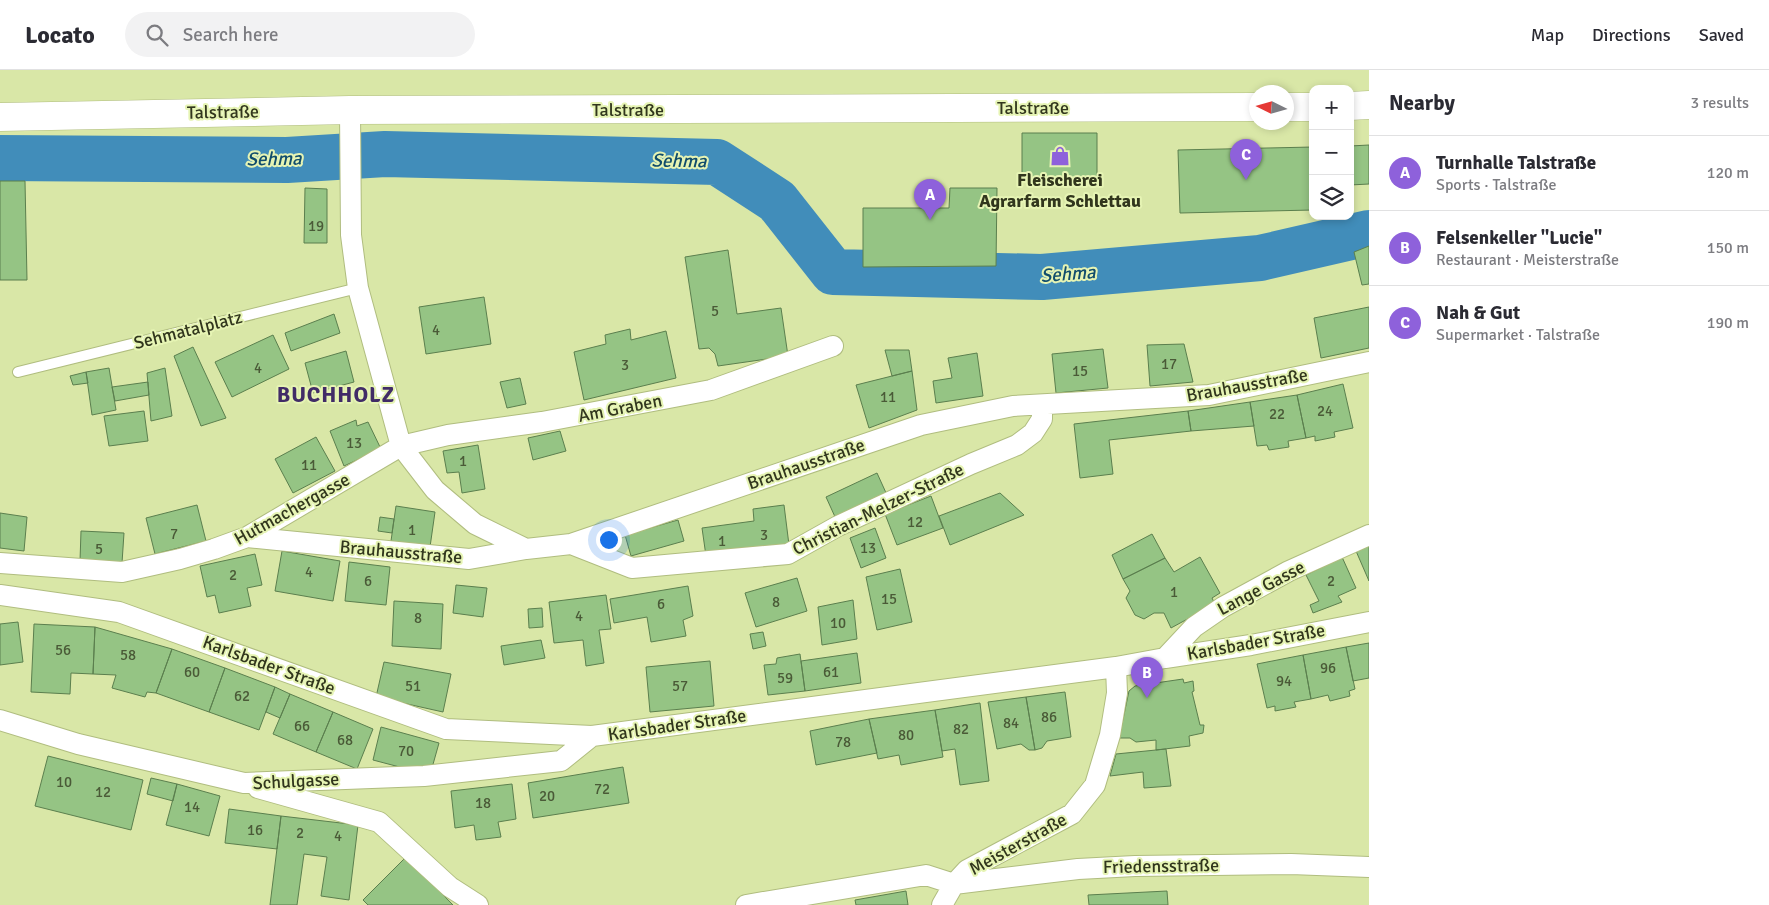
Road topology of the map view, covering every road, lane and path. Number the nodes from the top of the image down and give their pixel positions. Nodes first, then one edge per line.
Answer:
1 (1369, 105) edge
2 (1354, 106) edge
3 (1249, 107) edge
4 (1294, 107) edge
5 (1309, 107) edge
6 (0, 116) edge
7 (350, 120) junction
8 (358, 288) junction
9 (833, 346) dead end
10 (1369, 362) edge
11 (18, 372) dead end
12 (1042, 405) junction
13 (401, 446) junction
14 (1369, 535) edge
15 (247, 537) junction
16 (571, 544) junction
17 (526, 549) junction
18 (0, 563) edge
19 (0, 595) edge
20 (1369, 622) edge
21 (1165, 658) junction
22 (1116, 667) junction
23 (0, 720) edge
24 (592, 736) junction
25 (244, 784) junction
26 (1369, 867) edge
27 (954, 884) junction
28 (478, 905) edge
29 (746, 905) edge
30 (942, 905) edge

1 - 2 main road
3 - 7 main road, Talstraße
4 - 5 main road
6 - 7 main road, Talstraße
7 - 8 street
8 - 11 lane, Sehmatalplatz
8 - 13 street
9 - 13 street, Am Graben
10 - 12 street, Brauhausstraße
12 - 16 street, Brauhausstraße
12 - 16 street, Christian-Melzer-Straße
13 - 15 street, Hutmachergasse
13 - 17 street
14 - 21 street, Lange Gasse
15 - 17 street, Brauhausstraße
15 - 18 street, Hutmachergasse
16 - 17 street, Brauhausstraße
19 - 24 street, Karlsbader Straße
20 - 21 street, Karlsbader Straße
21 - 22 street, Karlsbader Straße
22 - 24 street, Karlsbader Straße
22 - 27 street, Meisterstraße
23 - 25 street, Schulgasse
24 - 25 street, Schulgasse
25 - 28 street
26 - 27 street, Friedensstraße
27 - 29 street
27 - 30 street, Meisterstraße

